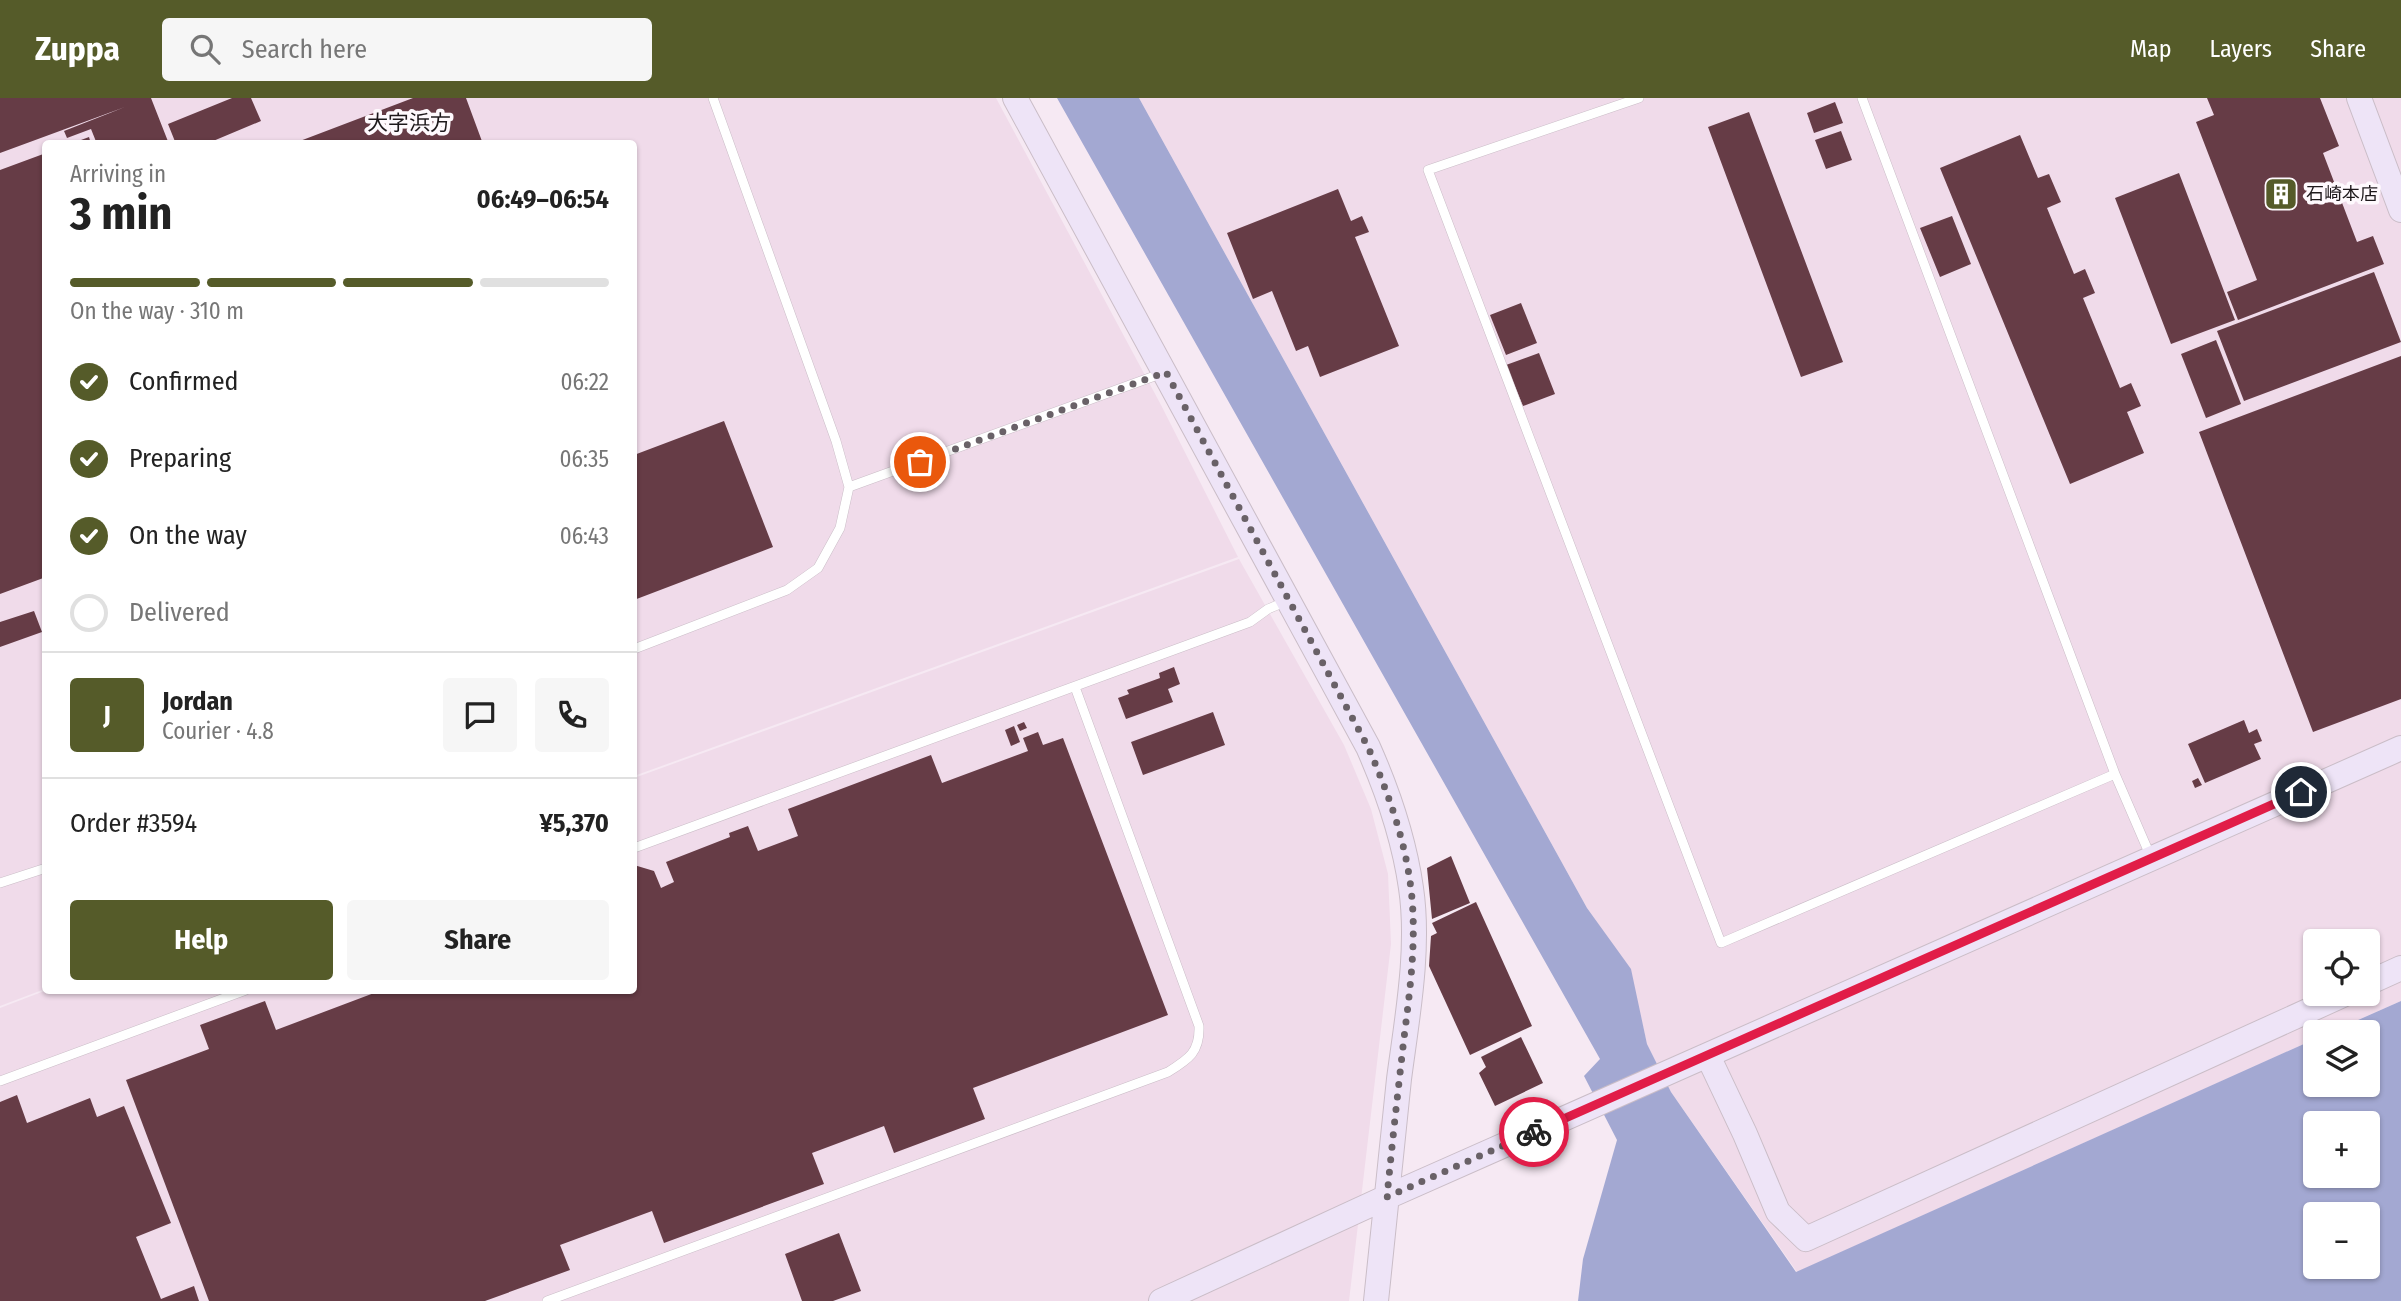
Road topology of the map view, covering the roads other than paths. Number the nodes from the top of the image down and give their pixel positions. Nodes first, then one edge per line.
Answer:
1 (713, 98) edge
2 (1015, 98) edge
3 (1639, 98) edge
4 (1862, 98) edge
5 (2359, 98) edge
6 (2401, 210) edge
7 (1166, 372) junction
8 (849, 487) junction
9 (1289, 600) junction
10 (637, 648) edge
11 (1075, 687) junction
12 (2401, 748) edge
13 (2115, 775) junction
14 (637, 847) edge
15 (2152, 859) junction
16 (42, 869) edge
17 (0, 883) edge
18 (2401, 968) edge
19 (2380, 978) edge
20 (235, 994) edge
21 (2319, 1006) edge
22 (1709, 1056) junction
23 (0, 1081) edge
24 (1387, 1197) junction
25 (547, 1301) edge
26 (1161, 1301) edge
27 (1376, 1301) edge

1 - 8 lane
2 - 7 street
3 - 13 lane
4 - 13 lane
5 - 6 street
7 - 8 lane
7 - 9 street
8 - 10 lane
9 - 11 lane
9 - 24 street
11 - 14 lane
11 - 25 lane
12 - 15 street
13 - 15 lane
15 - 22 street
16 - 17 lane
18 - 19 street
20 - 23 lane
21 - 22 street
22 - 24 street
24 - 26 street
24 - 27 street

